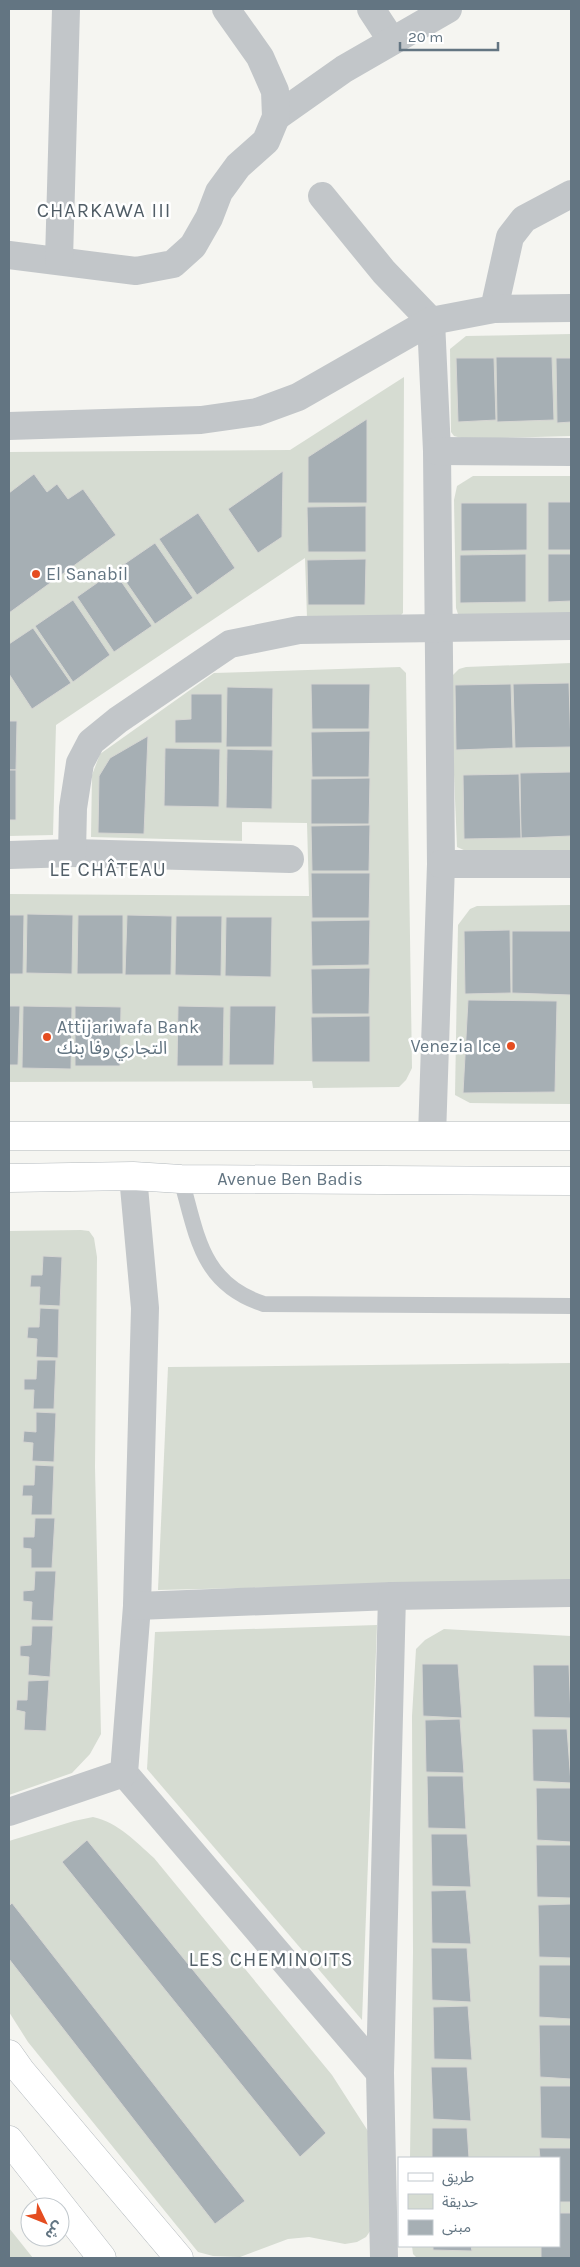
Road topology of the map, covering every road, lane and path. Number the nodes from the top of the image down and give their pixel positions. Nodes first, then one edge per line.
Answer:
1 (66, 9) edge
2 (226, 9) edge
3 (371, 9) edge
4 (448, 9) edge
5 (392, 41) junction
6 (276, 117) junction
7 (571, 194) edge
8 (322, 196) dead end
9 (9, 255) edge
10 (59, 260) junction
11 (494, 308) junction
12 (571, 308) edge
13 (431, 321) junction
14 (9, 426) edge
15 (437, 450) junction
16 (571, 452) edge
17 (571, 626) edge
18 (439, 628) junction
19 (72, 853) junction
20 (9, 855) edge
21 (290, 859) dead end
22 (441, 864) junction
23 (571, 864) edge
24 (9, 1136) edge
25 (432, 1136) junction
26 (571, 1136) edge
27 (132, 1176) junction
28 (9, 1178) edge
29 (180, 1179) junction
30 (571, 1181) edge
31 (571, 1306) edge
32 (571, 1593) edge
33 (392, 1596) junction
34 (137, 1606) junction
35 (124, 1773) junction
36 (9, 1812) edge
37 (9, 2054) edge
38 (380, 2073) junction
39 (9, 2140) edge
40 (102, 2258) edge
41 (179, 2258) edge
42 (384, 2258) edge

1 - 10 street
2 - 6 street
3 - 5 street
4 - 5 street
5 - 6 street
6 - 10 street
7 - 11 street
8 - 13 street
9 - 10 street
11 - 12 street
11 - 13 street
13 - 14 street
13 - 15 street
15 - 16 street
15 - 18 street
17 - 18 street
18 - 19 street
18 - 22 street
19 - 20 street
19 - 21 street
22 - 23 street
22 - 25 street
24 - 25 main road
25 - 26 main road
27 - 28 main road, Avenue Ben Badis
27 - 29 main road, Avenue Ben Badis
27 - 34 street
29 - 30 main road, Avenue Ben Badis
29 - 31 lane
32 - 33 street
33 - 34 street
33 - 38 street
34 - 35 street
35 - 36 street
35 - 38 street
37 - 41 main road
38 - 42 street
39 - 40 main road

